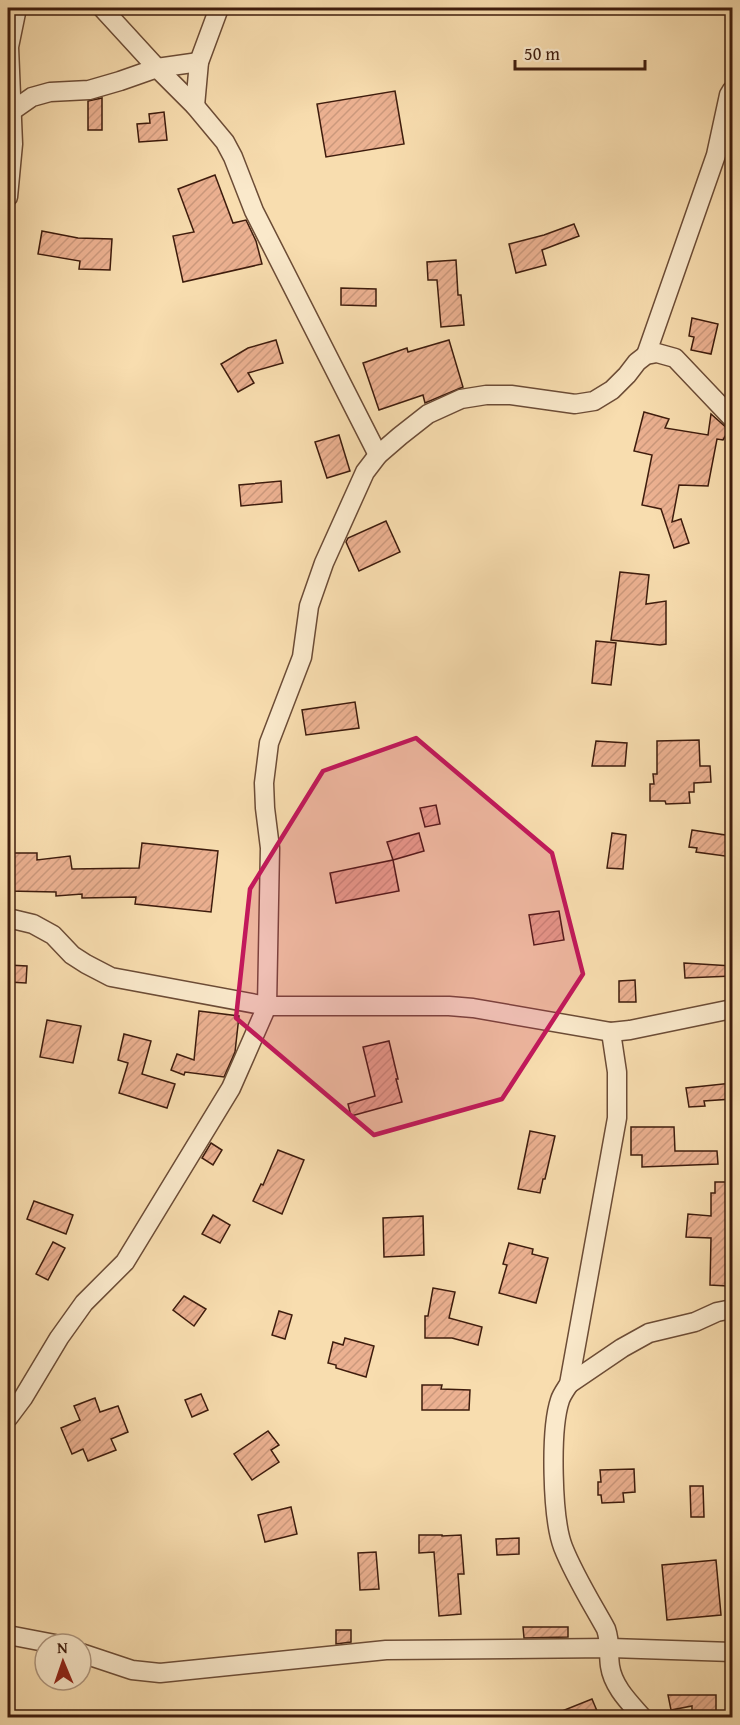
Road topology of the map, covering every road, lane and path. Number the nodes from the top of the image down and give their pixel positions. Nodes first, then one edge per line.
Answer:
1 (17, 8) edge
2 (102, 8) edge
3 (219, 8) edge
4 (199, 62) junction
5 (157, 68) junction
6 (732, 90) edge
7 (195, 106) junction
8 (12, 111) junction
9 (8, 196) edge
10 (646, 355) junction
11 (732, 418) edge
12 (378, 456) junction
13 (8, 918) edge
14 (267, 1006) junction
15 (732, 1008) edge
16 (611, 1032) junction
17 (732, 1309) edge
18 (569, 1384) junction
19 (8, 1418) edge
20 (8, 1635) edge
21 (33, 1640) edge
22 (611, 1648) junction
23 (732, 1652) edge
24 (93, 1657) edge
25 (643, 1718) edge

1 - 8 street
2 - 5 street
3 - 4 street
4 - 5 street
4 - 7 street
5 - 7 street
5 - 8 street
6 - 10 street
7 - 12 street
8 - 9 street
10 - 11 street
10 - 12 street
12 - 14 street
13 - 14 street
14 - 16 street
14 - 19 street
15 - 16 street
16 - 18 street
17 - 18 street
18 - 22 street
20 - 21 street
22 - 23 street
22 - 24 street
22 - 25 street

